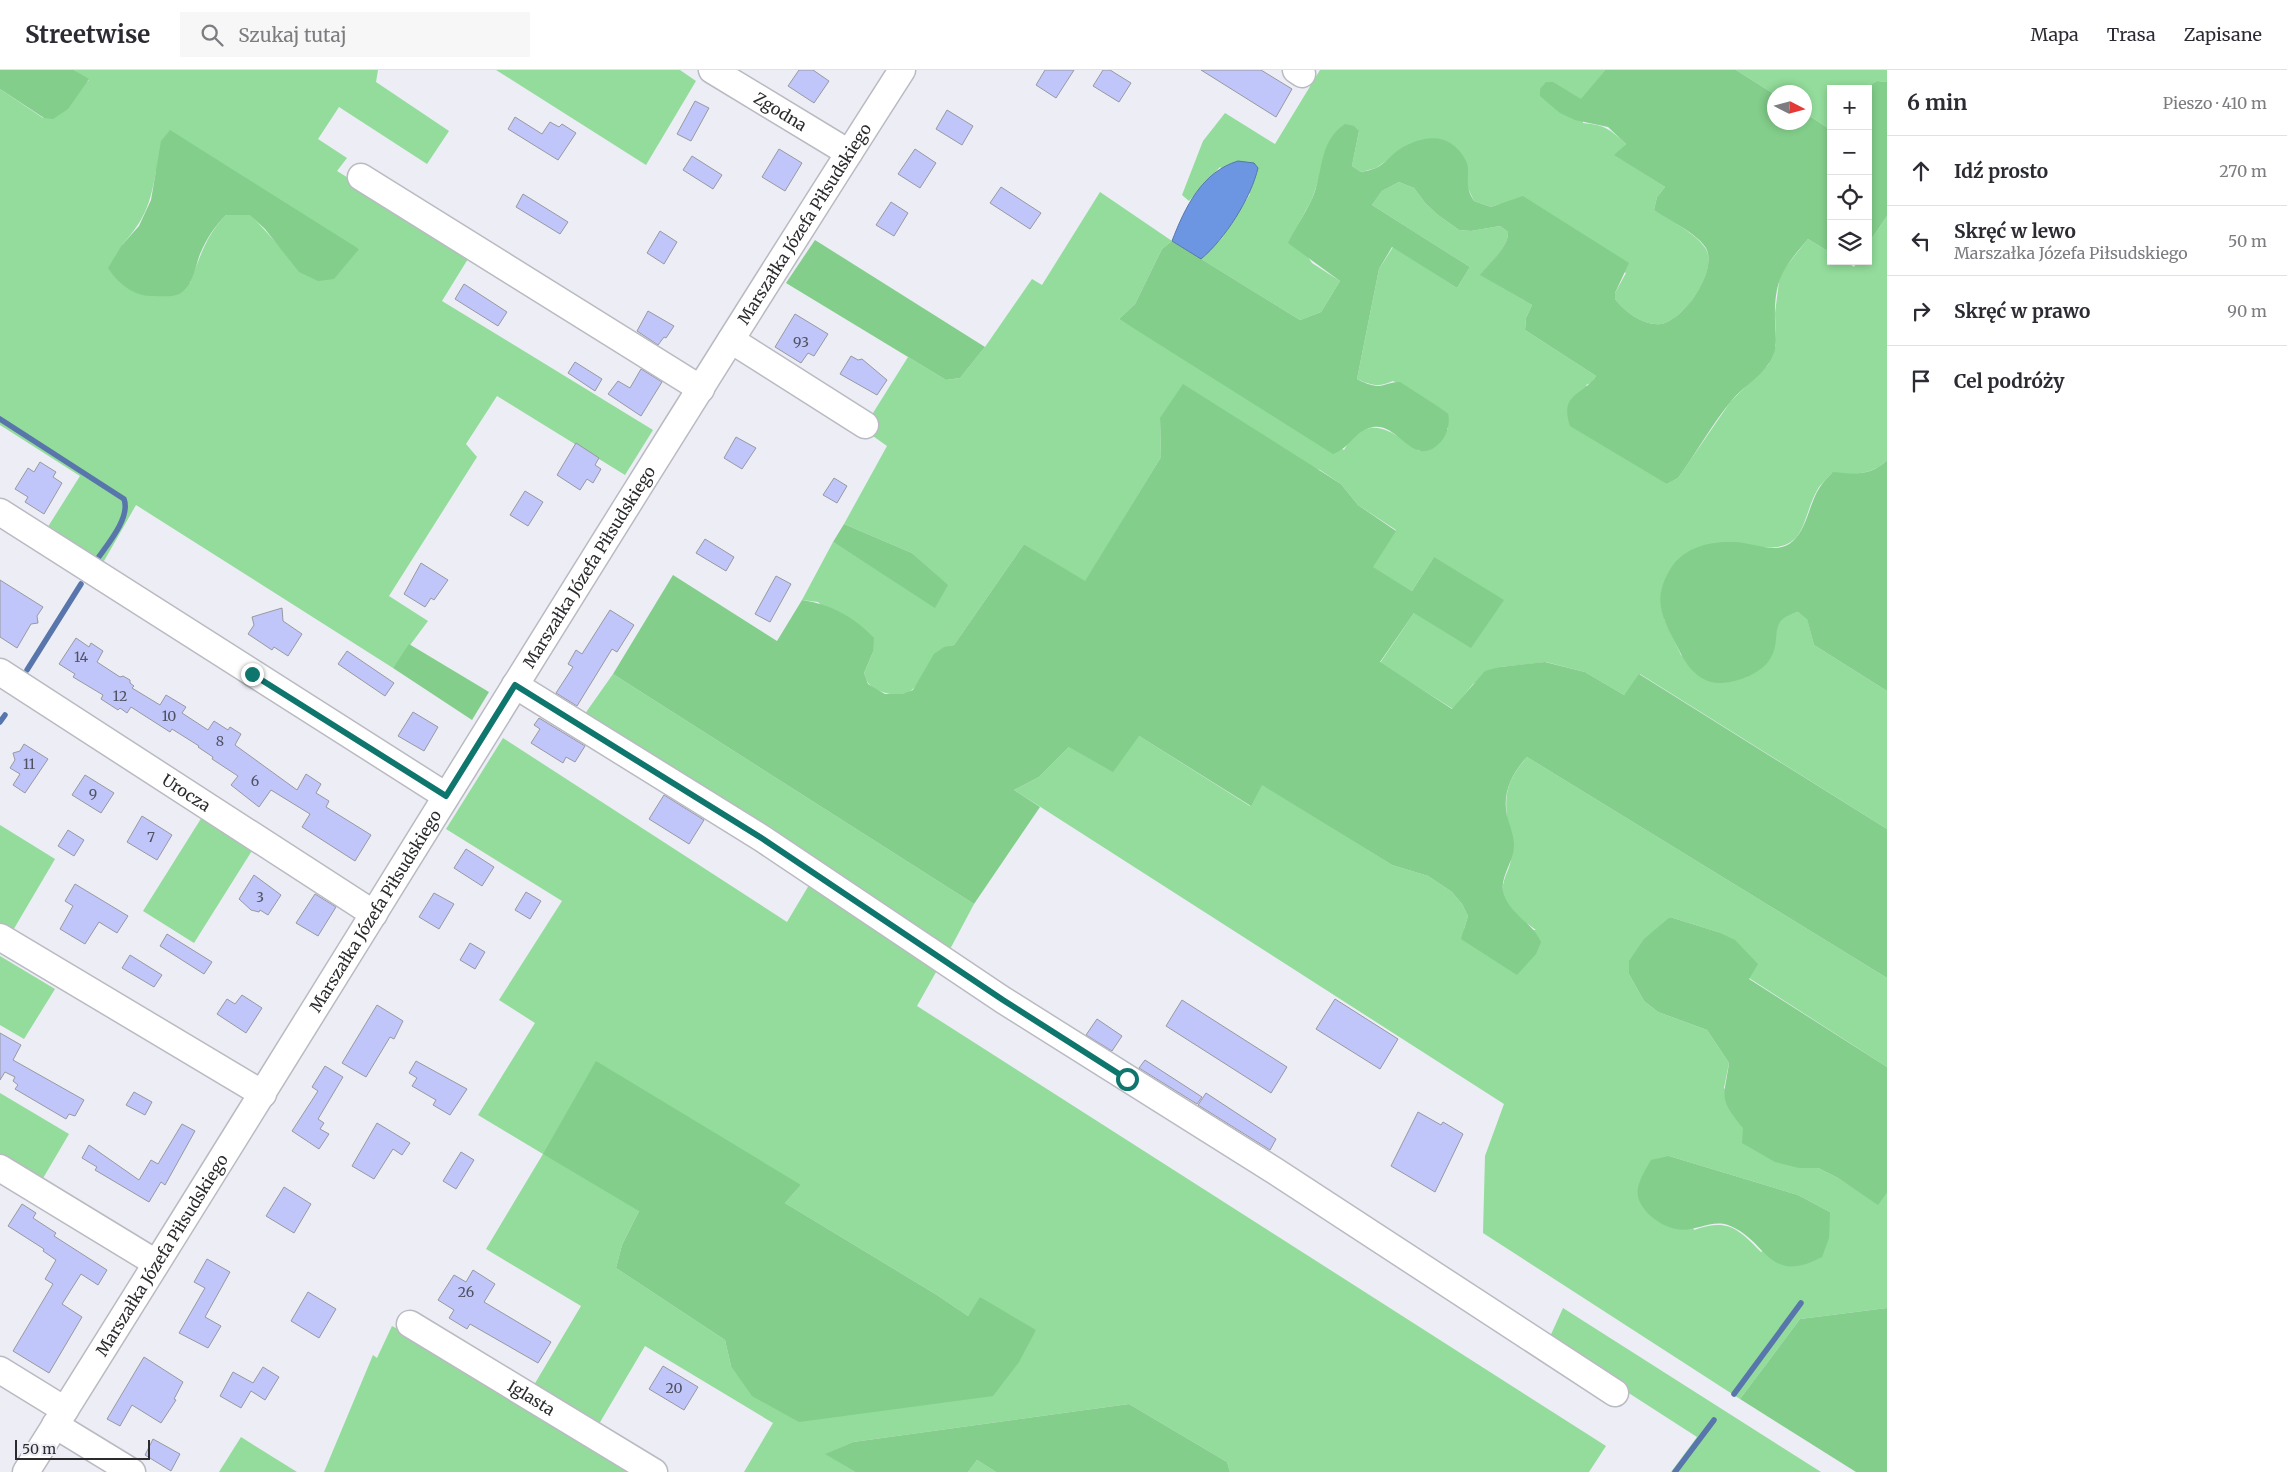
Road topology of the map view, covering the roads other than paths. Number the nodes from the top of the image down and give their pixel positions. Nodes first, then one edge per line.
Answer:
1 (712, 70) edge
2 (902, 70) edge
3 (848, 153) junction
4 (361, 177) dead end
5 (731, 340) junction
6 (701, 388) junction
7 (865, 425) dead end
8 (0, 512) edge
9 (0, 672) edge
10 (515, 685) junction
11 (446, 796) junction
12 (374, 914) junction
13 (0, 937) edge
14 (263, 1094) junction
15 (0, 1168) edge
16 (156, 1263) junction
17 (410, 1324) dead end
18 (0, 1370) edge
19 (1615, 1393) dead end
20 (60, 1417) junction
21 (26, 1472) edge
22 (132, 1472) edge
23 (654, 1472) edge

1 - 3 street, Zgodna
2 - 3 street, Marszałka Józefa Piłsudskiego
3 - 5 street, Marszałka Józefa Piłsudskiego
4 - 6 street
5 - 6 street, Marszałka Józefa Piłsudskiego
5 - 7 street
6 - 10 street, Marszałka Józefa Piłsudskiego
8 - 11 street
9 - 12 street, Urocza
10 - 11 street, Marszałka Józefa Piłsudskiego
10 - 19 street
11 - 12 street, Marszałka Józefa Piłsudskiego
12 - 14 street, Marszałka Józefa Piłsudskiego
13 - 14 street
14 - 16 street, Marszałka Józefa Piłsudskiego
15 - 16 street
16 - 20 street, Marszałka Józefa Piłsudskiego
17 - 23 street, Iglasta
18 - 20 street
20 - 21 street, Marszałka Józefa Piłsudskiego
20 - 22 street

